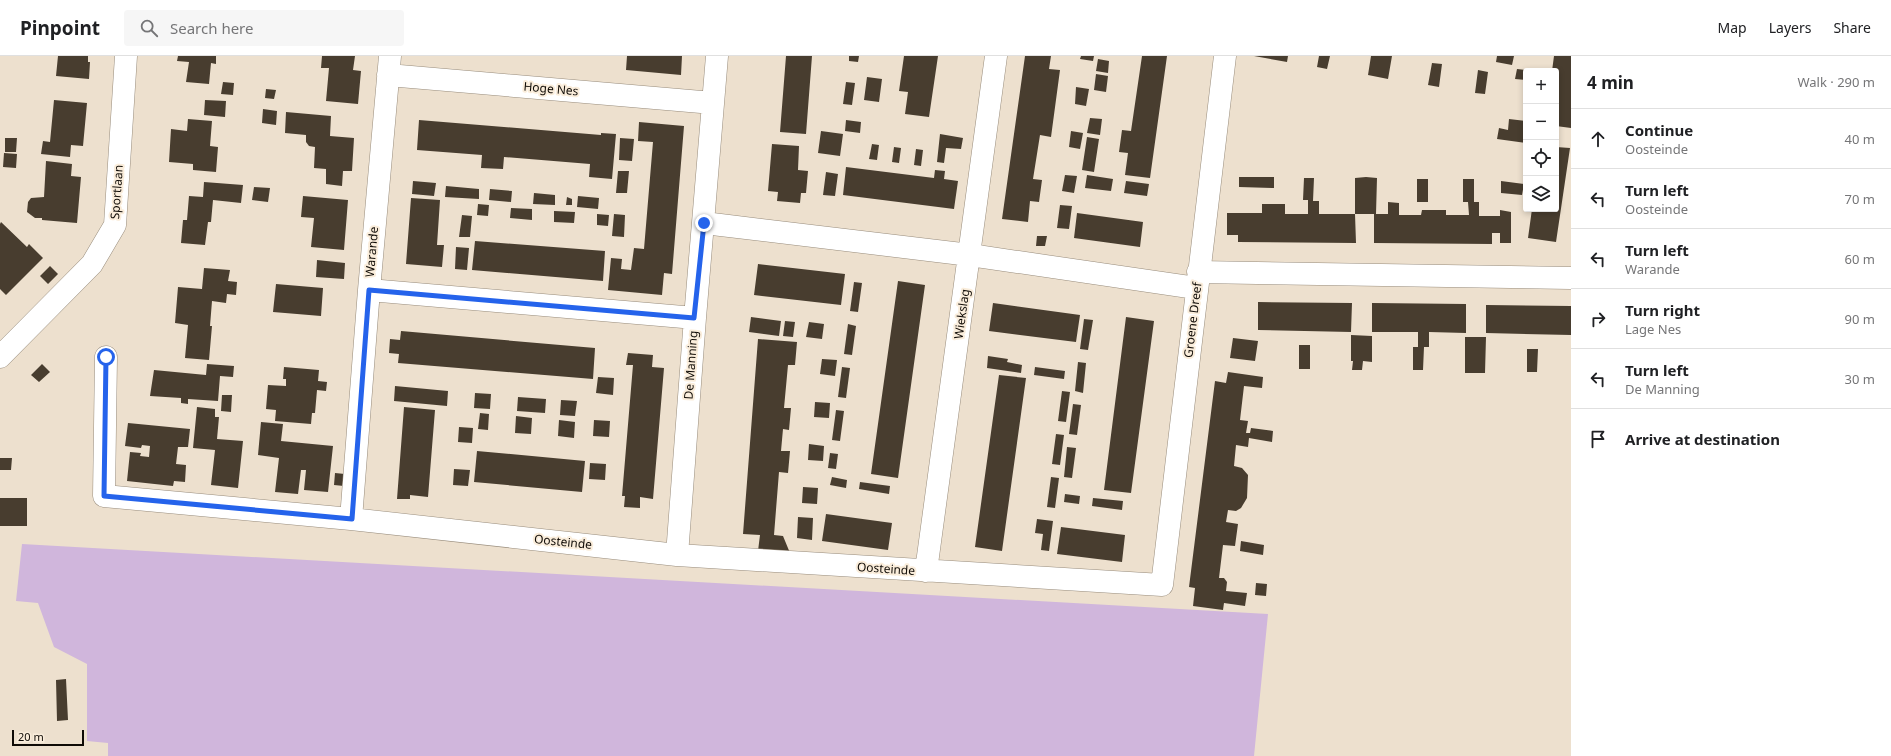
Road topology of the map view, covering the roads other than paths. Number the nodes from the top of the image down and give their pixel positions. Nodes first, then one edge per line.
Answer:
1 (126, 56) edge
2 (717, 56) edge
3 (996, 56) edge
4 (1225, 56) edge
5 (389, 66) edge
6 (713, 103) junction
7 (704, 223) junction
8 (970, 255) junction
9 (1571, 278) edge
10 (1197, 280) junction
11 (369, 290) junction
12 (694, 318) junction
13 (0, 357) edge
14 (106, 357) dead end
15 (352, 519) junction
16 (677, 555) junction
17 (926, 571) junction
18 (1162, 585) joint

1 - 13 street, Sportlaan
2 - 6 street, De Manning
3 - 8 street, Wiekslag
4 - 10 street, Groene Dreef
5 - 6 street, Hoge Nes
5 - 11 street, Warande
6 - 7 street, De Manning
7 - 8 street
7 - 12 street, De Manning
8 - 10 street
8 - 17 street, Wiekslag
9 - 10 street
10 - 18 street, Groene Dreef
11 - 12 street
11 - 15 street, Warande
12 - 16 street, De Manning
14 - 15 street, Oosteinde
15 - 16 street, Oosteinde
16 - 17 street, Oosteinde
17 - 18 street, Oosteinde

